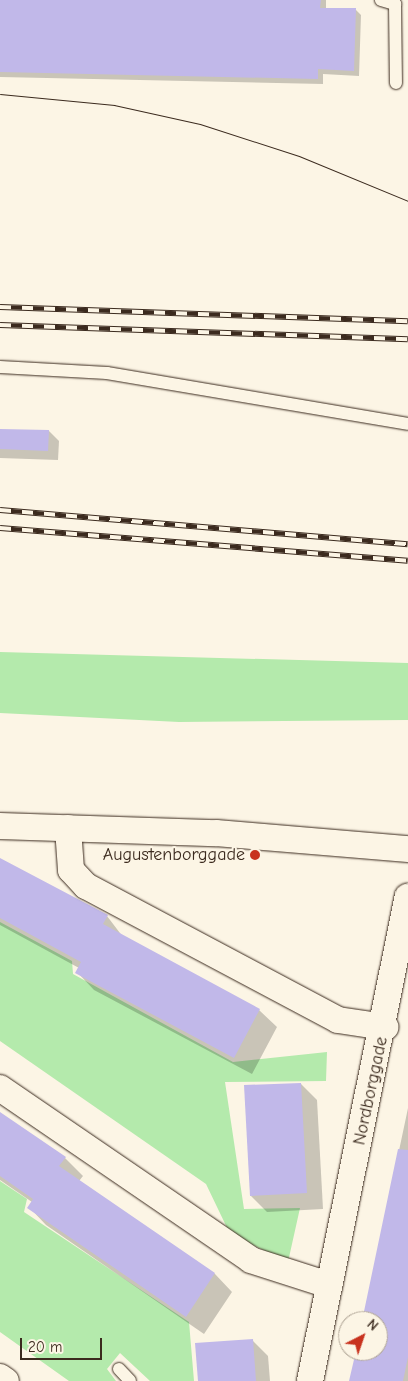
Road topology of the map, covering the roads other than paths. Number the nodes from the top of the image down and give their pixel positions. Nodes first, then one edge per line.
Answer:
1 (381, 0) edge
2 (396, 83) dead end
3 (0, 367) edge
4 (408, 424) edge
5 (0, 826) edge
6 (68, 828) junction
7 (408, 849) edge
8 (408, 897) edge
9 (385, 1027) junction
10 (0, 1088) edge
11 (329, 1285) junction
12 (120, 1369) dead end
13 (0, 1377) edge
14 (6, 1381) edge
15 (130, 1381) edge
16 (310, 1381) edge

1 - 2 lane
3 - 4 lane
5 - 6 street
6 - 7 street
6 - 9 street
8 - 9 street, Nordborggade
9 - 11 street, Nordborggade
10 - 11 street
11 - 16 street, Nordborggade
12 - 15 lane
13 - 14 street

